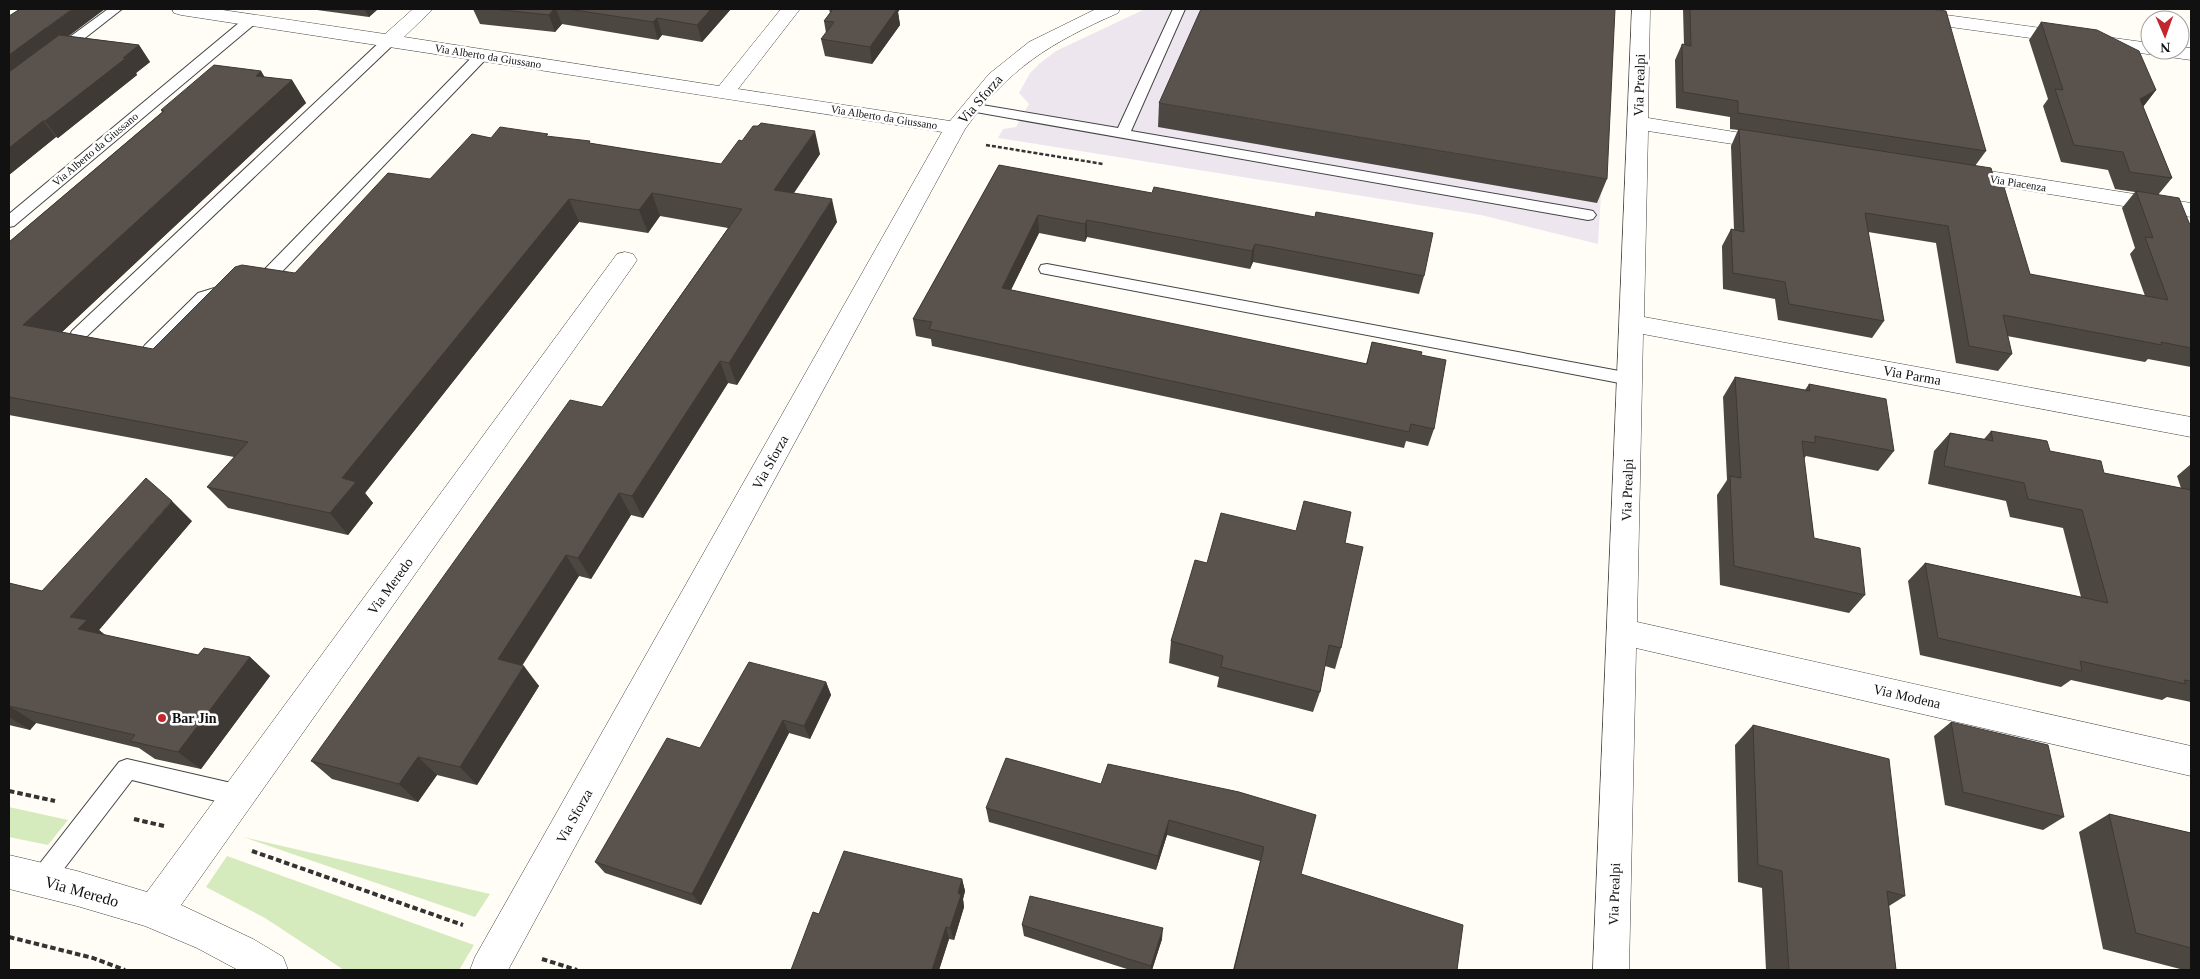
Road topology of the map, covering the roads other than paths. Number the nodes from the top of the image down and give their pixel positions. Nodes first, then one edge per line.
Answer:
1 (116, 9) edge
2 (181, 9) edge
3 (424, 9) edge
4 (791, 9) edge
5 (1111, 9) edge
6 (1179, 9) edge
7 (1641, 9) edge
8 (1863, 9) edge
9 (251, 20) junction
10 (390, 41) junction
11 (2140, 48) edge
12 (482, 55) junction
13 (48, 59) edge
14 (725, 92) junction
15 (962, 118) junction
16 (1638, 123) junction
17 (1123, 133) junction
18 (1793, 147) edge
19 (1939, 170) edge
20 (2191, 210) edge
21 (1588, 215) dead end
22 (9, 222) edge
23 (625, 260) dead end
24 (1047, 269) dead end
25 (1632, 323) junction
26 (78, 335) edge
27 (151, 349) edge
28 (1630, 379) junction
29 (2191, 427) edge
30 (1622, 632) junction
31 (2191, 761) edge
32 (240, 796) junction
33 (9, 872) edge
34 (42, 879) junction
35 (155, 911) junction
36 (255, 966) edge
37 (488, 970) edge
38 (1611, 970) edge

1 - 13 lane
2 - 9 street, Via Alberto da Giussano
3 - 10 street
4 - 14 street
5 - 15 street, Via Sforza
6 - 17 lane
7 - 16 street, Via Prealpi
8 - 11 street
9 - 10 street, Via Alberto da Giussano
9 - 22 lane, Via Alberto da Giussano
10 - 12 street, Via Alberto da Giussano
10 - 26 lane
12 - 14 street, Via Alberto da Giussano
12 - 27 lane
14 - 15 street, Via Alberto da Giussano
15 - 17 lane
15 - 37 street, Via Sforza
16 - 18 street
16 - 25 street, Via Prealpi
17 - 21 lane
19 - 20 street, Via Piacenza
23 - 32 street, Via Meredo
24 - 28 lane
25 - 28 street, Via Prealpi
25 - 29 street, Via Parma
28 - 30 street, Via Prealpi
30 - 31 street, Via Modena
30 - 38 street, Via Prealpi
32 - 34 lane
32 - 35 street, Via Meredo
33 - 34 street, Via Meredo
34 - 35 street, Via Meredo
35 - 36 street, Via Meredo

